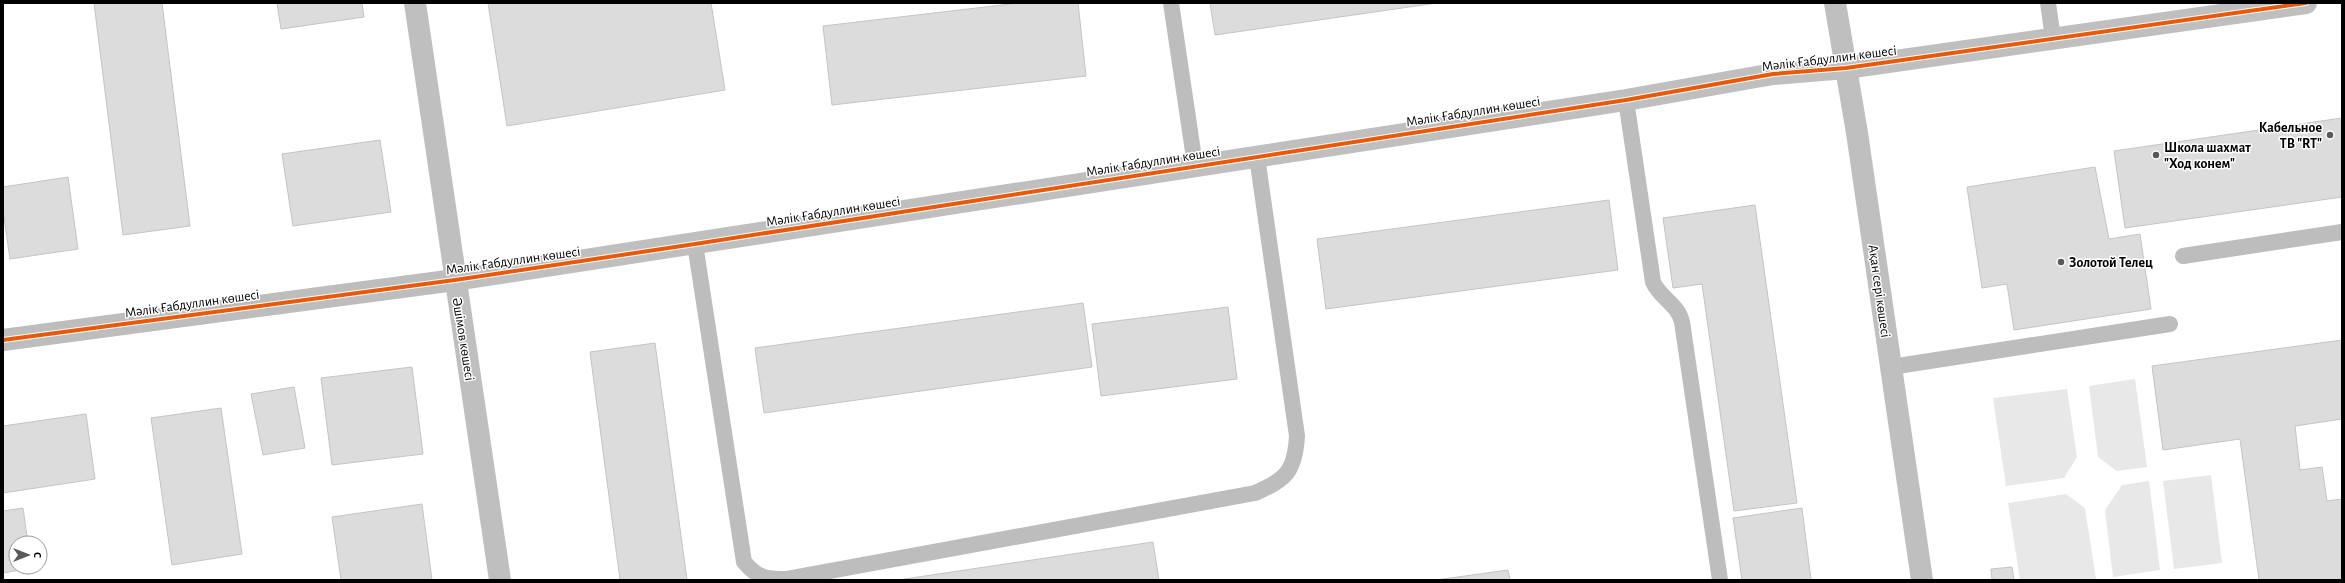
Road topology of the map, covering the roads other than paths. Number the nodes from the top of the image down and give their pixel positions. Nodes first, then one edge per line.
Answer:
1 (415, 3) edge
2 (1171, 3) edge
3 (1835, 3) edge
4 (2048, 3) edge
5 (2306, 3) edge
6 (2053, 39) junction
7 (1846, 68) junction
8 (1626, 100) junction
9 (1257, 157) junction
10 (1195, 165) junction
11 (2342, 232) edge
12 (695, 244) junction
13 (2183, 256) dead end
14 (455, 280) junction
15 (2170, 324) dead end
16 (3, 340) edge
17 (1891, 367) junction
18 (744, 562) junction
19 (500, 580) edge
20 (746, 580) edge
21 (1720, 580) edge
22 (1922, 580) edge

1 - 14 street, Әшімов көшесі
2 - 10 lane
3 - 7 street, Ақан сері көшесі
4 - 6 lane
5 - 6 street, Мәлік Ғабдуллин көшесі
6 - 7 street, Мәлік Ғабдуллин көшесі
7 - 8 street, Мәлік Ғабдуллин көшесі
7 - 17 street, Ақан сері көшесі
8 - 9 street, Мәлік Ғабдуллин көшесі
8 - 21 lane
9 - 10 street, Мәлік Ғабдуллин көшесі
9 - 18 lane
10 - 12 street, Мәлік Ғабдуллин көшесі
11 - 13 lane
12 - 14 street, Мәлік Ғабдуллин көшесі
12 - 18 lane
14 - 16 street, Мәлік Ғабдуллин көшесі
14 - 19 street, Әшімов көшесі
15 - 17 lane
17 - 22 street, Ақан сері көшесі
18 - 20 lane

